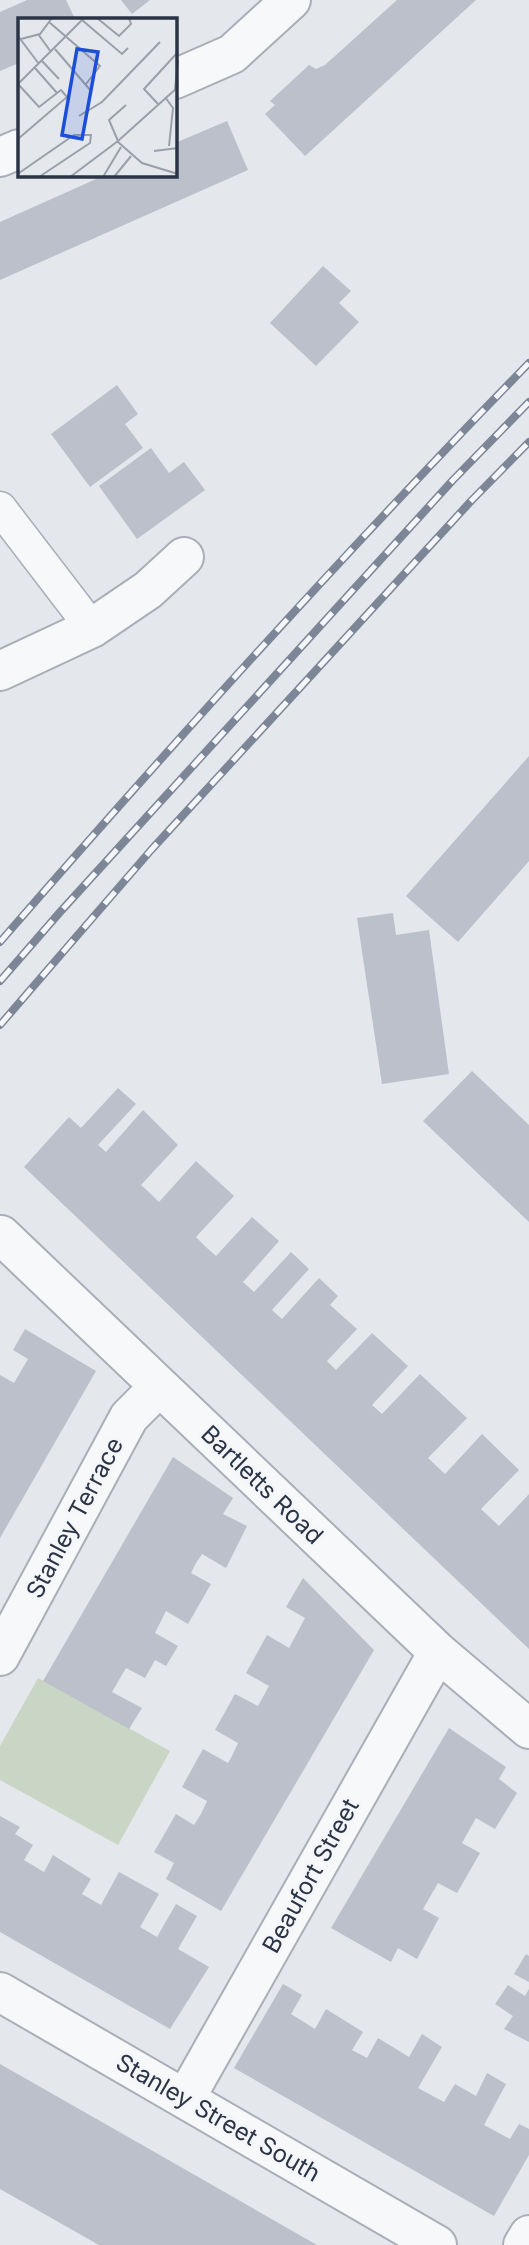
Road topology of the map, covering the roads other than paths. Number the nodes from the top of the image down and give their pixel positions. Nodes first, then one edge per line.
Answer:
1 (291, 0) edge
2 (177, 78) edge
3 (18, 149) edge
4 (0, 157) edge
5 (0, 508) edge
6 (184, 556) dead end
7 (92, 628) junction
8 (0, 671) edge
9 (1, 1235) edge
10 (159, 1387) junction
11 (438, 1652) junction
12 (0, 1656) edge
13 (529, 1728) edge
14 (0, 1992) edge
15 (185, 2099) junction
16 (529, 2235) edge
17 (437, 2245) edge
18 (523, 2245) edge

1 - 2 street
3 - 4 street
5 - 7 lane
6 - 7 street
7 - 8 street
9 - 10 street, Bartletts Road
10 - 11 street, Bartletts Road
10 - 12 street, Stanley Terrace
11 - 13 street, Bartletts Road
11 - 15 street, Beaufort Street
14 - 15 street, Stanley Street South
15 - 17 street, Stanley Street South
16 - 18 street

